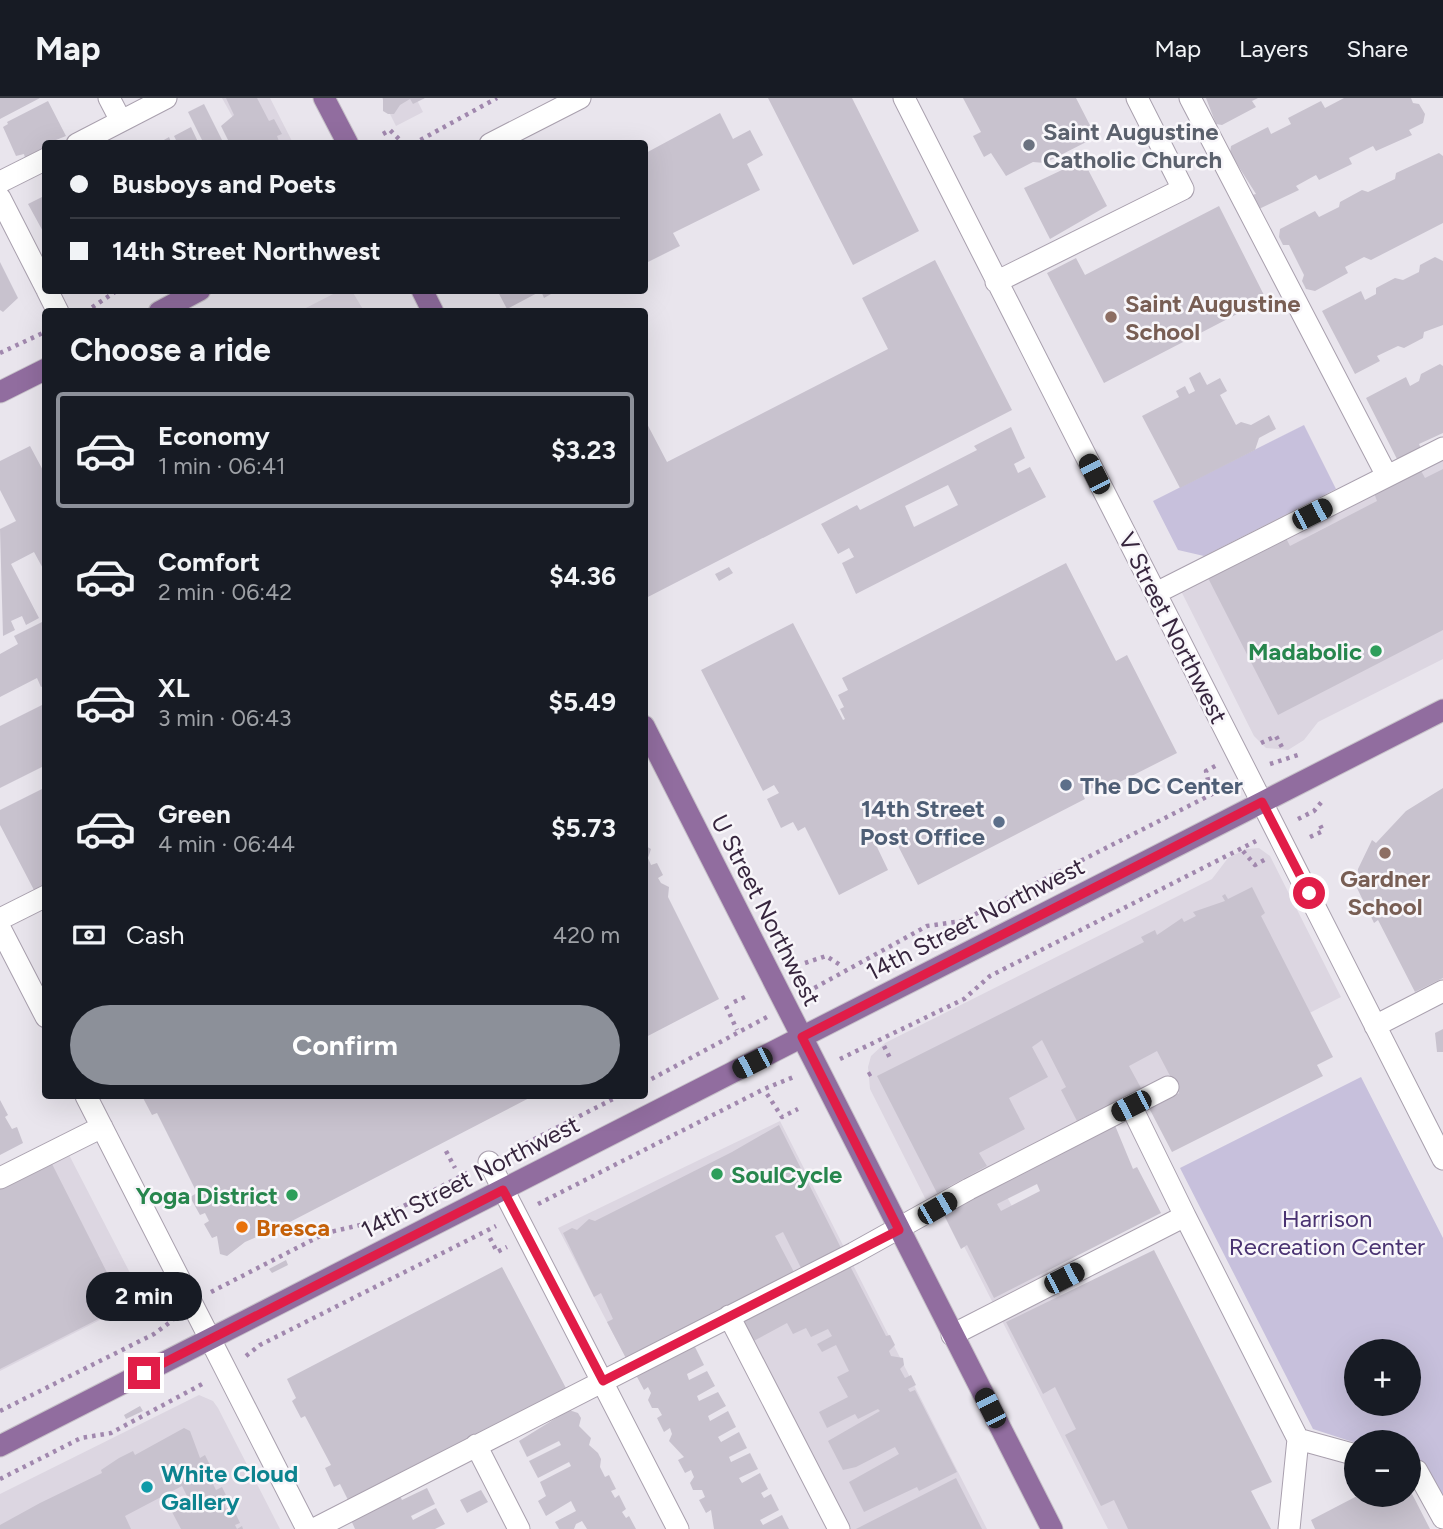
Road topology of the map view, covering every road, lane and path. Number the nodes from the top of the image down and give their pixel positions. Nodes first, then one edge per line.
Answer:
1 (109, 98) edge
2 (166, 98) edge
3 (324, 98) edge
4 (497, 98) edge
5 (580, 98) edge
6 (904, 98) edge
7 (1137, 98) edge
8 (1190, 98) edge
9 (121, 121) junction
10 (383, 134) dead end
11 (84, 140) edge
12 (346, 140) edge
13 (400, 140) edge
14 (420, 140) edge
15 (498, 140) edge
16 (42, 161) edge
17 (0, 182) edge
18 (0, 198) edge
19 (42, 281) edge
20 (996, 282) junction
21 (112, 294) edge
22 (193, 294) edge
23 (91, 308) edge
24 (166, 308) edge
25 (42, 334) edge
26 (0, 354) edge
27 (42, 371) edge
28 (0, 392) edge
29 (1443, 448) edge
30 (1387, 477) junction
31 (1156, 593) junction
32 (1443, 710) edge
33 (648, 734) edge
34 (1262, 743) dead end
35 (1283, 749) dead end
36 (1299, 754) dead end
37 (1220, 763) dead end
38 (1249, 775) junction
39 (1210, 789) dead end
40 (1331, 792) dead end
41 (1262, 802) junction
42 (1319, 823) dead end
43 (1277, 830) junction
44 (1310, 837) dead end
45 (1243, 851) dead end
46 (1270, 858) dead end
47 (42, 898) edge
48 (0, 919) edge
49 (0, 928) edge
50 (805, 963) dead end
51 (842, 966) dead end
52 (1443, 991) edge
53 (747, 996) dead end
54 (734, 1002) dead end
55 (786, 1005) junction
56 (726, 1006) dead end
57 (42, 1009) edge
58 (1375, 1026) junction
59 (737, 1030) dead end
60 (802, 1037) junction
61 (884, 1046) dead end
62 (890, 1058) dead end
63 (817, 1068) junction
64 (875, 1071) dead end
65 (868, 1075) dead end
66 (648, 1081) edge
67 (1168, 1087) dead end
68 (767, 1094) dead end
69 (88, 1099) edge
70 (613, 1099) edge
71 (1131, 1106) junction
72 (798, 1109) dead end
73 (102, 1127) junction
74 (446, 1151) dead end
75 (1443, 1159) edge
76 (489, 1162) junction
77 (455, 1168) dead end
78 (0, 1178) edge
79 (503, 1190) junction
80 (517, 1215) junction
81 (1185, 1216) junction
82 (899, 1230) junction
83 (489, 1238) dead end
84 (497, 1252) dead end
85 (193, 1306) junction
86 (729, 1316) junction
87 (952, 1335) junction
88 (209, 1338) junction
89 (226, 1370) junction
90 (603, 1381) junction
91 (0, 1411) edge
92 (1298, 1439) junction
93 (476, 1445) junction
94 (0, 1446) edge
95 (1344, 1452) edge
96 (0, 1479) edge
97 (1421, 1480) edge
98 (1443, 1518) edge
99 (307, 1529) edge
100 (313, 1529) edge
101 (519, 1529) edge
102 (678, 1529) edge
103 (839, 1529) edge
104 (1052, 1529) edge
105 (1289, 1529) edge

1 - 9 street
2 - 9 street
3 - 12 main road
4 - 14 path
5 - 15 street
6 - 20 street, V Street Northwest
7 - 20 street
8 - 30 street
9 - 11 street
10 - 13 path
16 - 17 street
18 - 19 street
20 - 31 street, V Street Northwest
21 - 23 path
22 - 24 main road
25 - 26 path
27 - 28 main road
29 - 30 street
30 - 31 street
31 - 38 street, V Street Northwest
32 - 41 main road, 14th Street Northwest
33 - 55 main road, U Street Northwest
34 - 35 path
36 - 38 path, 14th Street Northwest
37 - 39 path
38 - 41 street, V Street Northwest
38 - 55 path, 14th Street Northwest
40 - 43 path
41 - 43 street, V Street Northwest
41 - 60 main road, 14th Street Northwest
42 - 44 path
43 - 58 street, V Street Northwest
43 - 63 path
45 - 46 path
47 - 48 street
49 - 57 street
50 - 51 path
52 - 58 street
53 - 54 path
55 - 60 main road, U Street Northwest
55 - 66 path, 14th Street Northwest
56 - 59 path
58 - 75 street, V Street Northwest
60 - 63 main road, U Street Northwest
60 - 79 main road, 14th Street Northwest
61 - 62 path
63 - 80 path
63 - 82 main road, U Street Northwest
64 - 65 path
67 - 71 street
68 - 72 path
69 - 73 street
70 - 76 path, 14th Street Northwest
71 - 81 street
71 - 82 street
73 - 78 street
73 - 85 street
74 - 77 path
76 - 79 street
76 - 85 path, 14th Street Northwest
79 - 80 street
79 - 88 main road, 14th Street Northwest
80 - 89 path
80 - 90 street
81 - 87 street
81 - 92 street
82 - 86 street
82 - 87 main road, U Street Northwest
83 - 84 path
85 - 88 street
85 - 91 path, 14th Street Northwest
86 - 90 street
86 - 103 street
87 - 104 main road, U Street Northwest
88 - 89 street
88 - 94 main road, 14th Street Northwest
89 - 96 path
89 - 99 street
90 - 93 street
90 - 102 street
92 - 95 street
92 - 105 street
93 - 100 street
93 - 101 street
97 - 98 street

